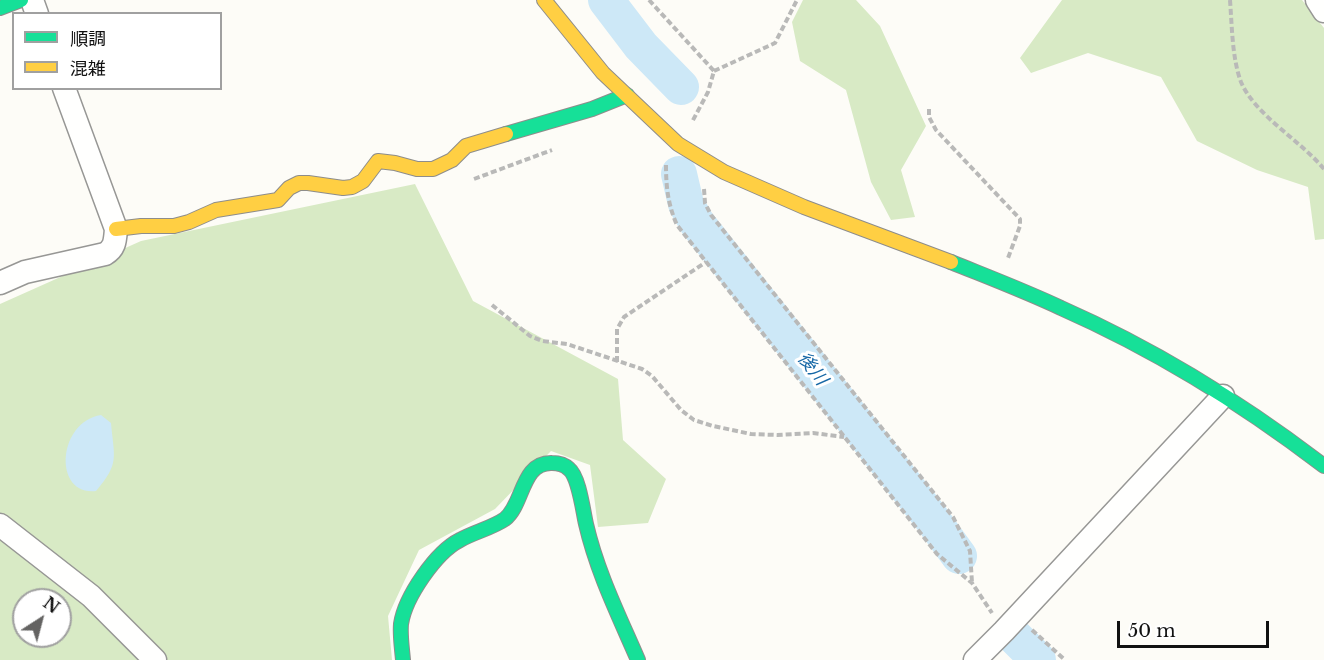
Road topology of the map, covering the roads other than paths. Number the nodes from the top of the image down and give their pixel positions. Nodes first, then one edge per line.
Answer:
1 (21, 0) edge
2 (544, 0) edge
3 (1317, 0) edge
4 (0, 8) edge
5 (1324, 11) edge
6 (65, 90) edge
7 (627, 95) junction
8 (116, 229) junction
9 (0, 283) edge
10 (1223, 396) junction
11 (1324, 466) edge
12 (0, 525) edge
13 (155, 660) edge
14 (403, 660) edge
15 (638, 660) edge
16 (975, 660) edge

1 - 4 street
2 - 7 street
3 - 5 street
6 - 8 street
7 - 8 street
7 - 10 street
8 - 9 street
10 - 11 street
10 - 16 street
12 - 13 street
14 - 15 street

